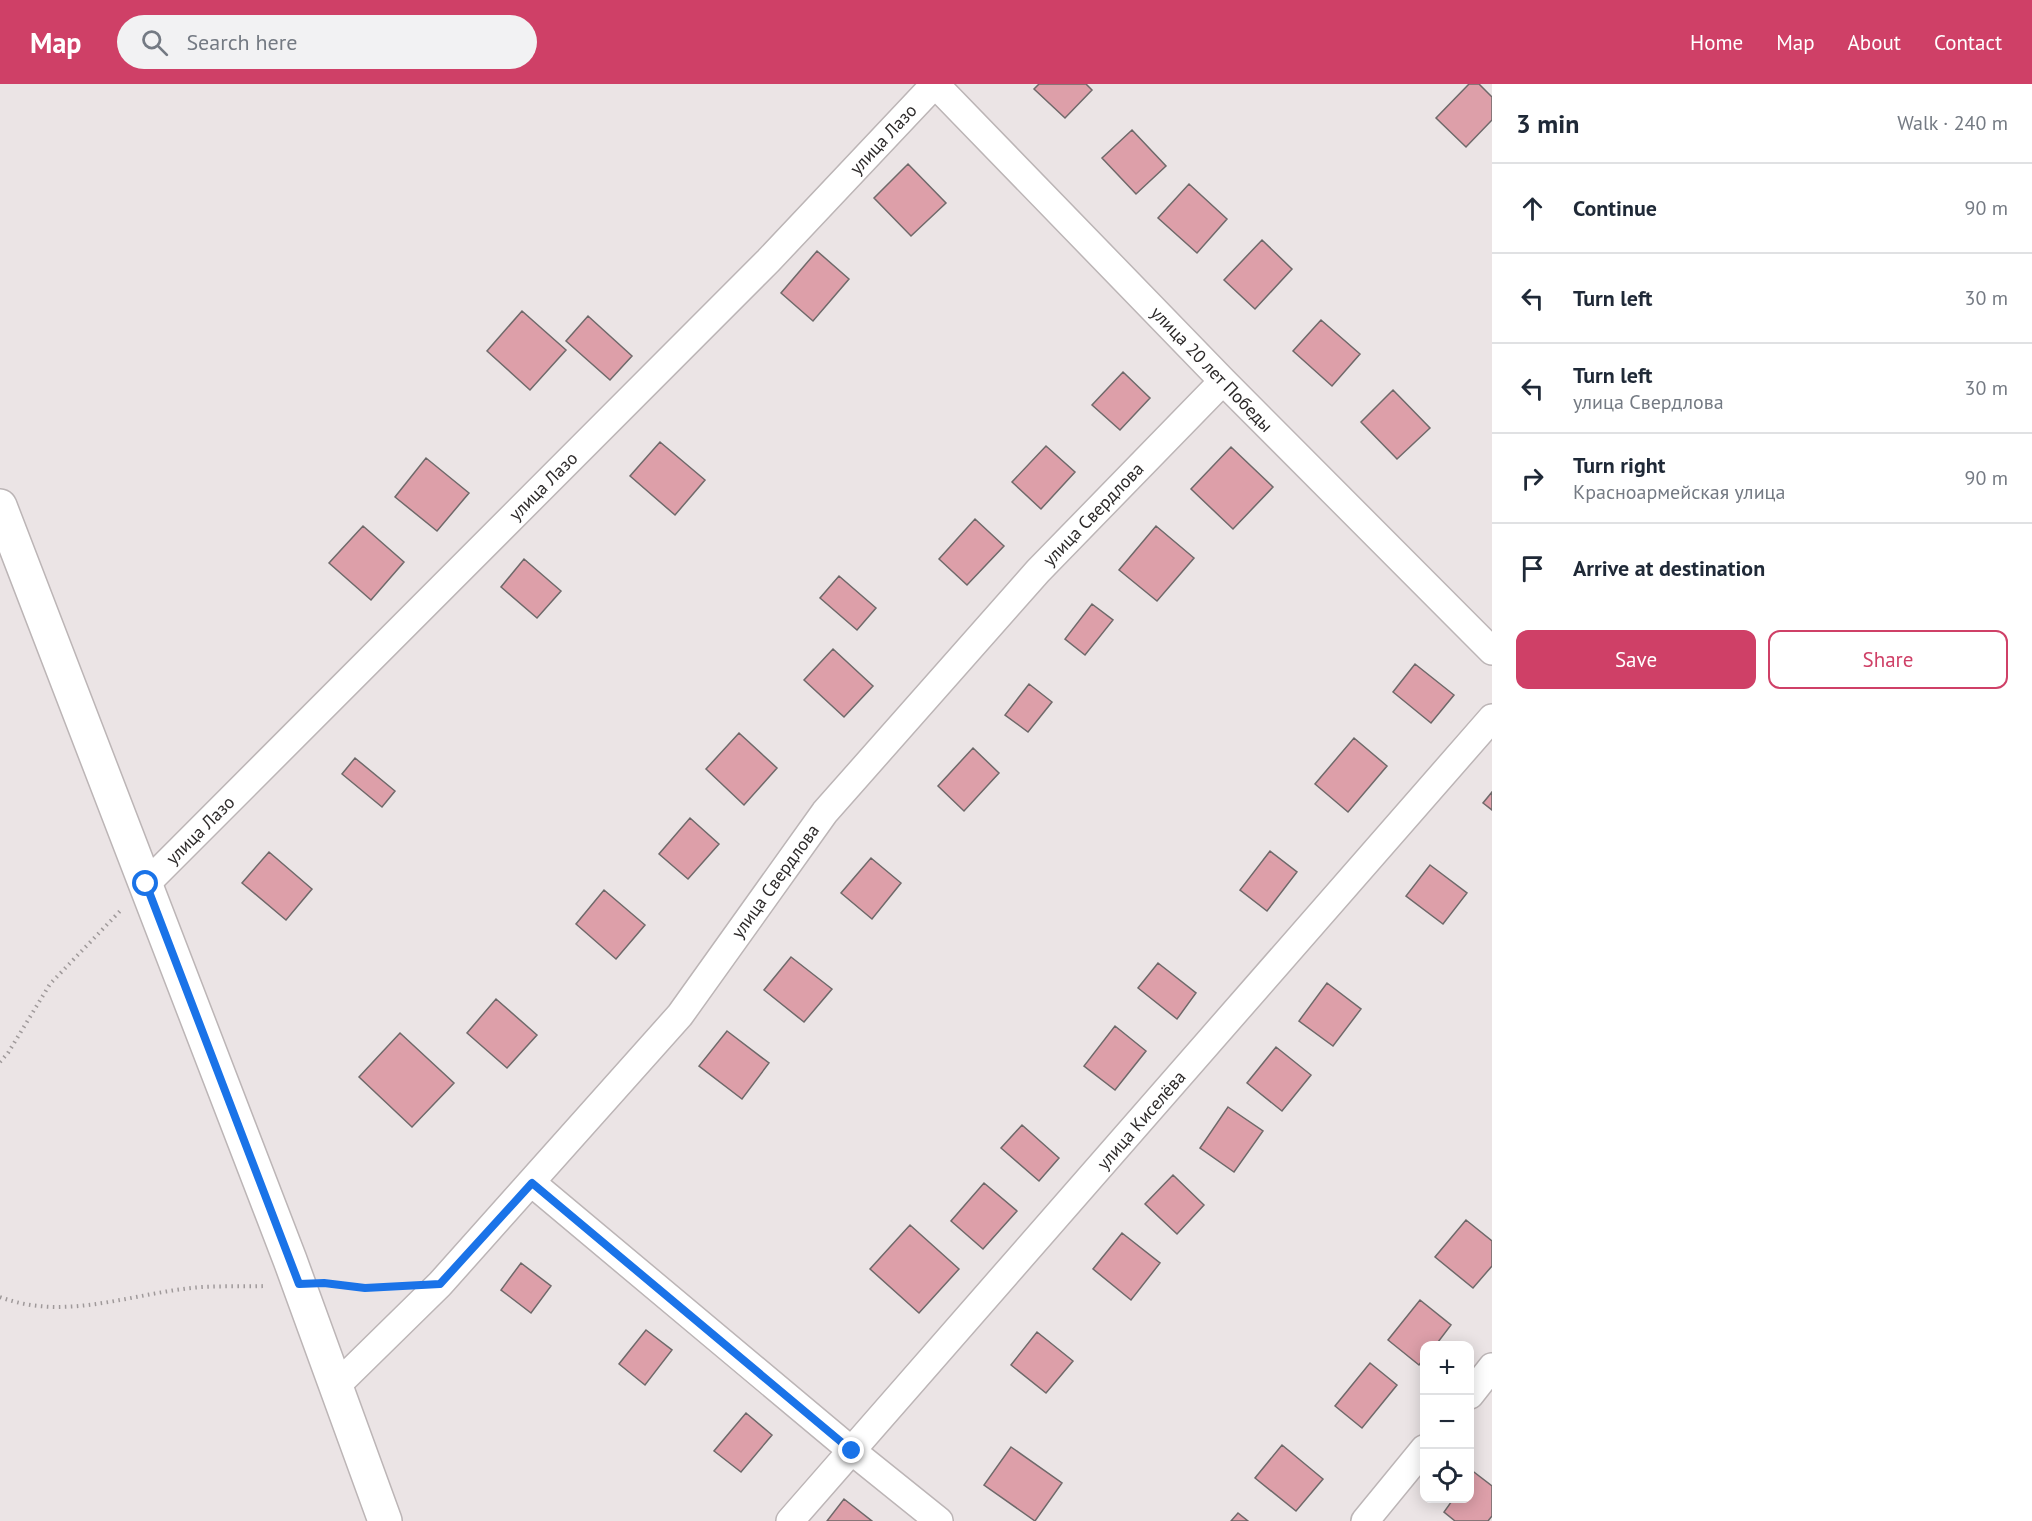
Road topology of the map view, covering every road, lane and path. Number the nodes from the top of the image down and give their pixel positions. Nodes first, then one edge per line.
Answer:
1 (935, 84) edge
2 (1223, 381) junction
3 (0, 506) edge
4 (1492, 651) edge
5 (1492, 718) edge
6 (146, 884) junction
7 (0, 1062) edge
8 (532, 1183) junction
9 (299, 1284) junction
10 (440, 1284) junction
11 (0, 1297) edge
12 (1492, 1368) edge
13 (335, 1387) junction
14 (1474, 1390) edge
15 (852, 1451) junction
16 (1420, 1455) edge
17 (384, 1521) edge
18 (790, 1521) edge
19 (939, 1521) edge
20 (1365, 1521) edge

1 - 2 street, улица 20 лет Победы
1 - 6 street, улица Лазо
2 - 4 street, улица 20 лет Победы
2 - 8 street, улица Свердлова
3 - 6 street
5 - 15 street, улица Киселёва
6 - 7 path
6 - 9 street
8 - 10 street, улица Свердлова
8 - 15 street
9 - 10 path
9 - 11 path
9 - 13 street
10 - 13 street, улица Свердлова
12 - 14 street
13 - 17 street
15 - 18 street, улица Киселёва
15 - 19 street
16 - 20 street

